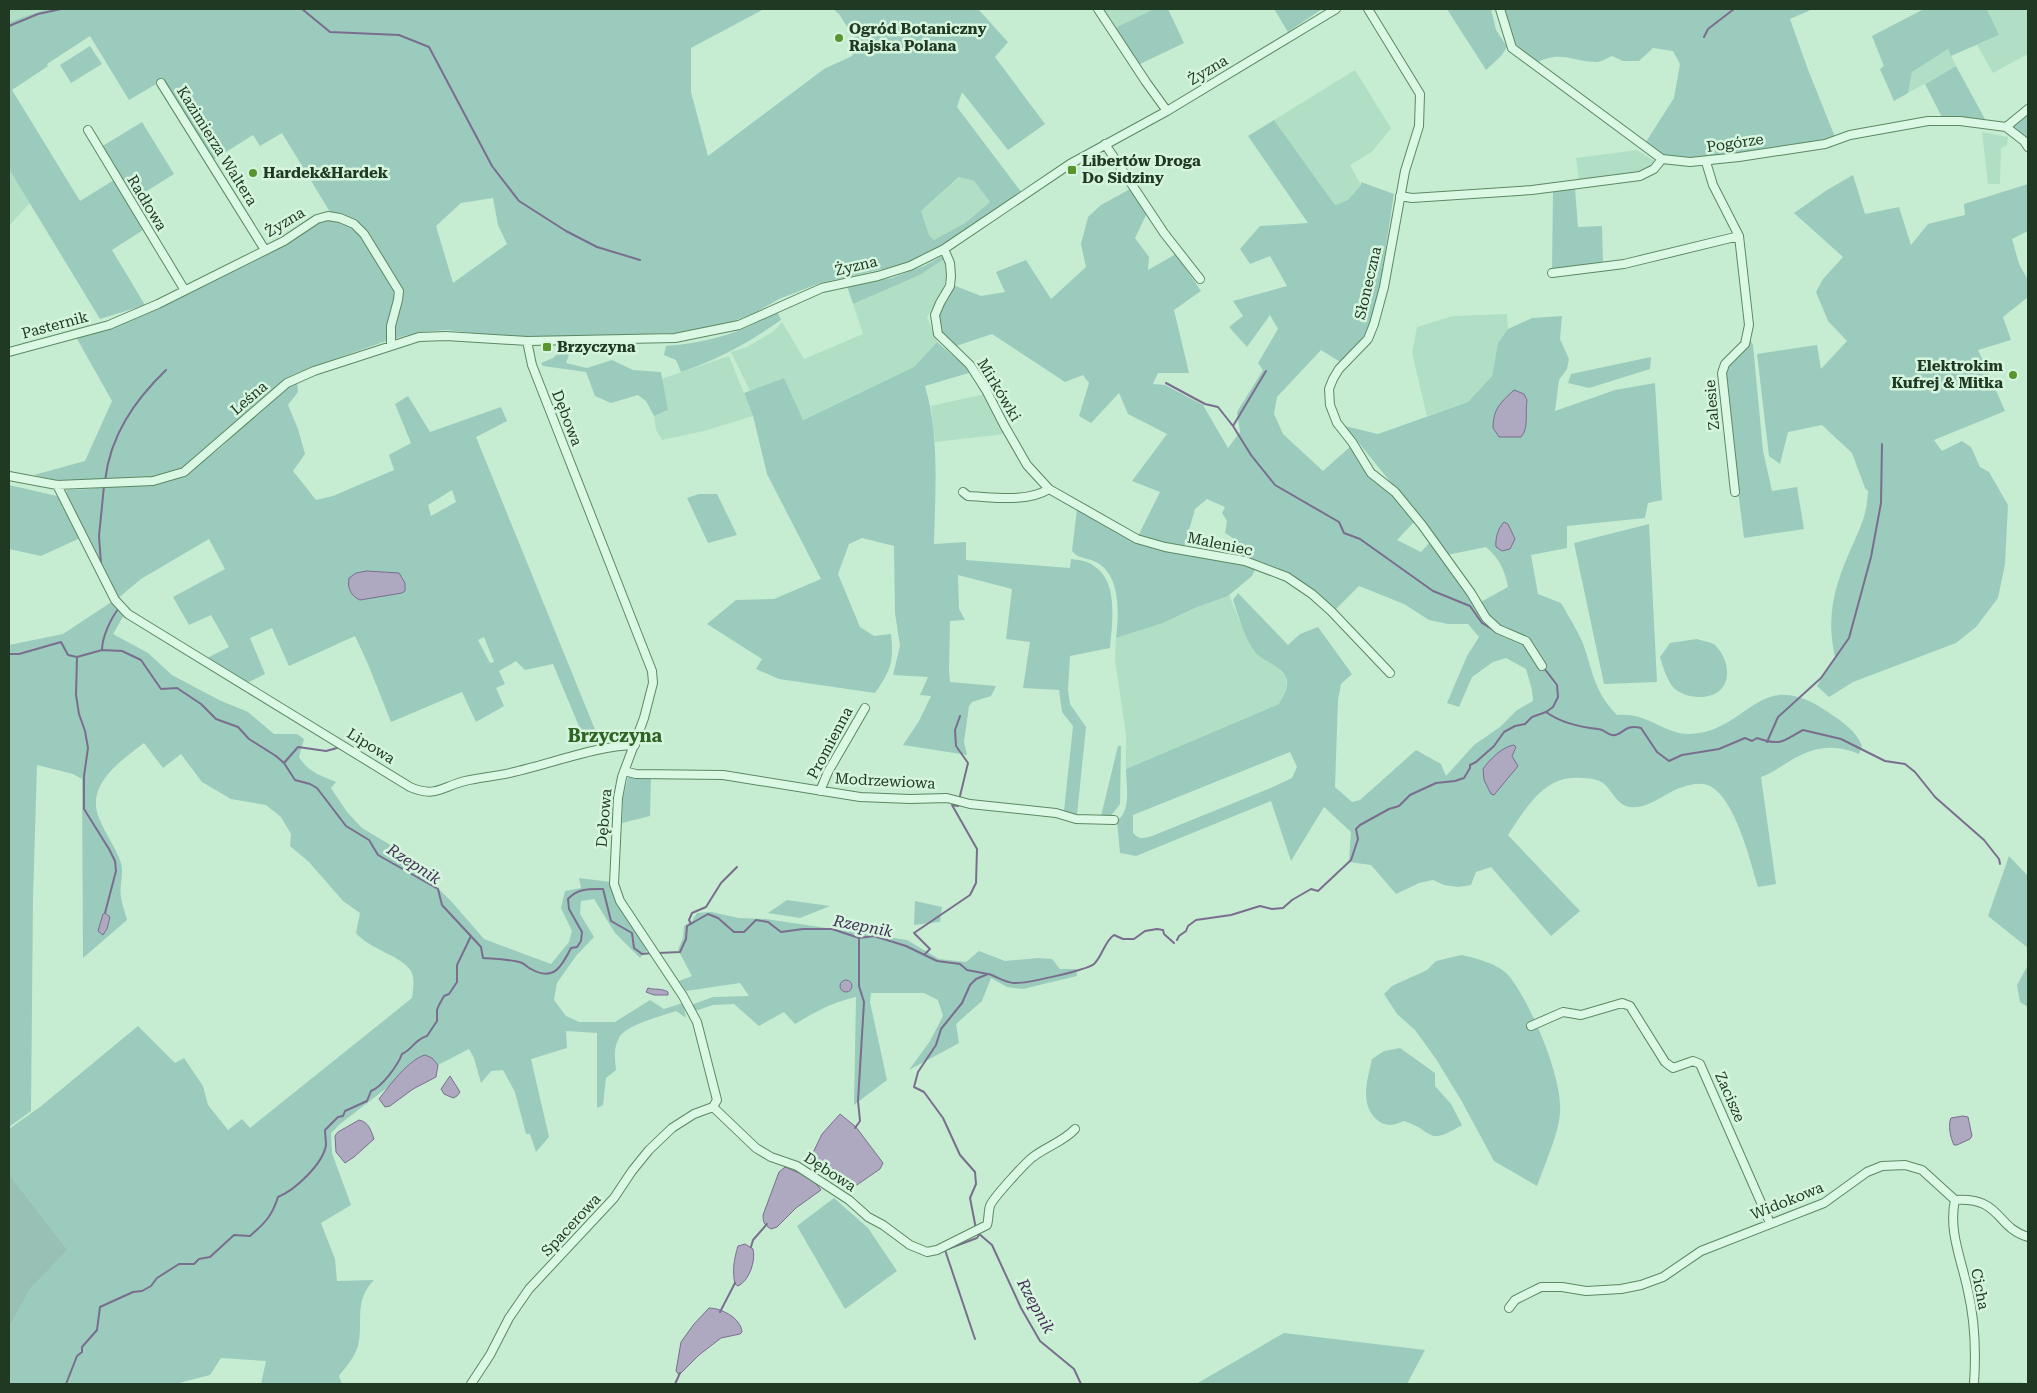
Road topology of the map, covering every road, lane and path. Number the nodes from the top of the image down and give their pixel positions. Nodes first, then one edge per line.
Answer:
1 (1098, 9) edge
2 (1336, 9) edge
3 (1368, 9) edge
4 (1500, 9) edge
5 (161, 83) dead end
6 (2028, 109) edge
7 (1167, 111) junction
8 (2006, 127) junction
9 (88, 130) dead end
10 (1105, 144) junction
11 (2028, 147) edge
12 (1662, 159) junction
13 (1706, 162) junction
14 (1400, 196) junction
15 (1739, 236) junction
16 (944, 249) junction
17 (265, 250) junction
18 (1552, 273) dead end
19 (1200, 279) dead end
20 (184, 289) junction
21 (109, 324) joint
22 (516, 340) joint
23 (527, 341) junction
24 (391, 345) junction
25 (9, 352) edge
26 (9, 476) edge
27 (57, 485) junction
28 (1049, 489) junction
29 (963, 492) dead end
30 (1735, 492) dead end
31 (1075, 504) joint
32 (1542, 666) dead end
33 (1390, 673) dead end
34 (865, 708) dead end
35 (635, 745) junction
36 (624, 771) junction
37 (820, 791) junction
38 (1114, 820) dead end
39 (1531, 1026) dead end
40 (713, 1107) junction
41 (1075, 1129) dead end
42 (1955, 1200) junction
43 (1770, 1223) junction
44 (2028, 1237) edge
45 (1509, 1308) dead end
46 (471, 1384) edge
47 (1974, 1384) edge

1 - 7 street
2 - 7 street, Żyzna
3 - 14 street, Słoneczna
4 - 12 street
5 - 17 street, Kazimierza Waltera
6 - 8 street
7 - 10 street, Żyzna
8 - 11 street
8 - 13 street, Pogórze
9 - 20 street, Radłowa
10 - 16 street, Żyzna
10 - 19 street
12 - 13 street, Pogórze
12 - 14 street
13 - 15 street, Zalesie
14 - 32 street, Słoneczna
15 - 18 street
15 - 30 street, Zalesie
16 - 23 street, Żyzna
16 - 28 street, Mirkówki
17 - 20 street, Żyzna
17 - 24 street, Żyzna
20 - 21 street, Żyzna
21 - 25 street, Pasternik
22 - 23 street, Żyzna
22 - 24 street, Leśna
23 - 35 street, Dębowa
24 - 27 street, Leśna
26 - 27 street, Leśna
27 - 35 street, Lipowa
28 - 29 street
28 - 31 street, Mirkówki
31 - 33 street, Maleniec
34 - 37 street, Promienna
35 - 36 street, Dębowa
36 - 37 street, Modrzewiowa
36 - 40 street, Dębowa
37 - 38 street, Modrzewiowa
39 - 43 street, Zacisze
40 - 41 street, Dębowa
40 - 46 street, Spacerowa
42 - 43 street, Widokowa
42 - 44 street
42 - 47 street, Cicha
43 - 45 street, Widokowa

